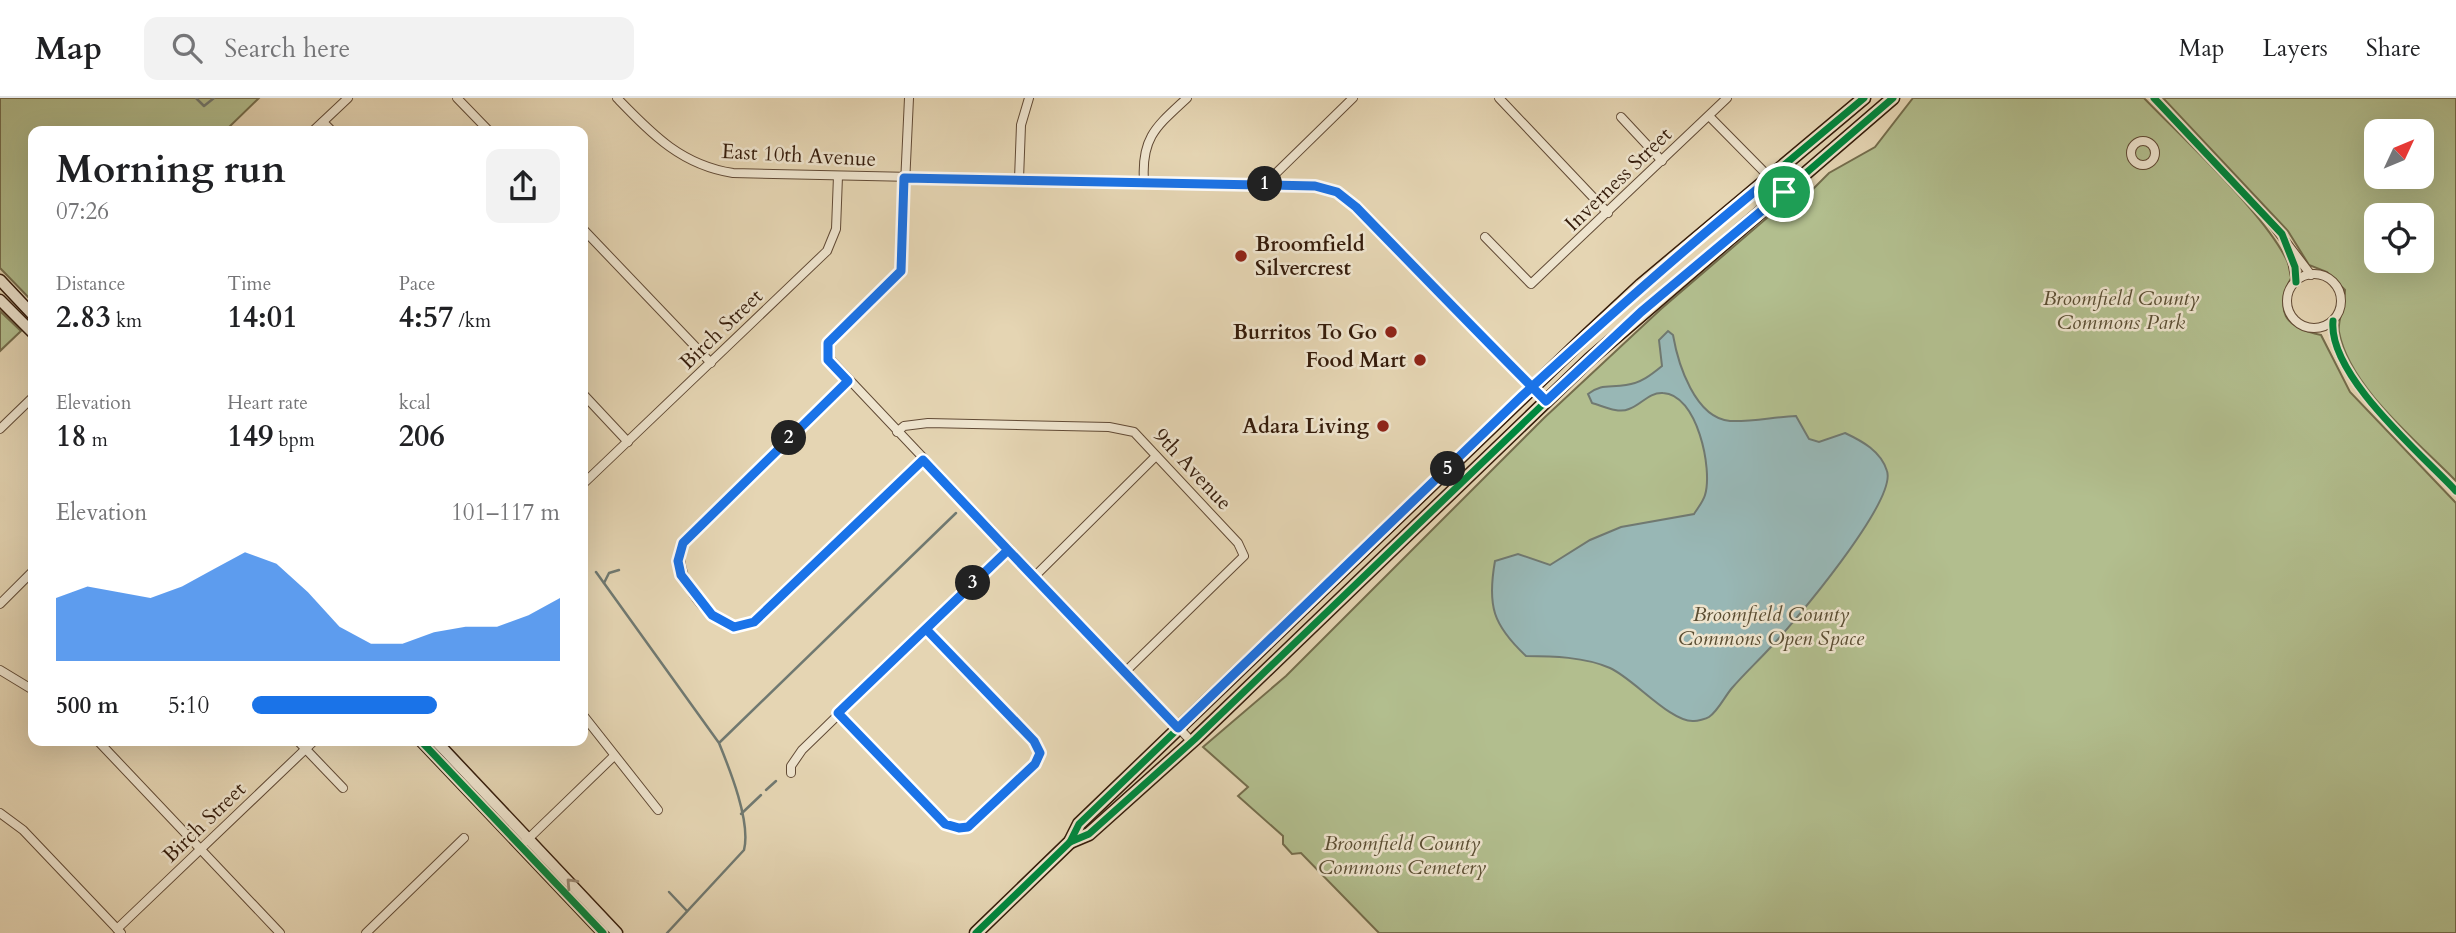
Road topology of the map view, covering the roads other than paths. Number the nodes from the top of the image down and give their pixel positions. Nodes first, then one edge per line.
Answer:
1 (348, 98) edge
2 (457, 98) edge
3 (617, 98) edge
4 (909, 98) edge
5 (1029, 98) edge
6 (1187, 98) edge
7 (1353, 98) edge
8 (1727, 98) edge
9 (1864, 98) edge
10 (1893, 98) edge
11 (2154, 98) edge
12 (1505, 100) edge
13 (1709, 116) junction
14 (1621, 117) dead end
15 (323, 122) junction
16 (319, 126) edge
17 (327, 126) edge
18 (484, 126) edge
19 (1662, 160) junction
20 (838, 176) junction
21 (904, 178) junction
22 (1771, 178) junction
23 (1019, 179) junction
24 (1144, 181) junction
25 (1265, 184) junction
26 (1784, 192) junction
27 (1608, 213) junction
28 (588, 234) edge
29 (1485, 237) dead end
30 (2290, 250) junction
31 (2311, 275) junction
32 (0, 280) edge
33 (2296, 282) junction
34 (0, 300) edge
35 (28, 309) edge
36 (2333, 321) junction
37 (28, 328) edge
38 (2318, 328) junction
39 (2339, 354) junction
40 (711, 363) junction
41 (848, 381) junction
42 (1532, 387) junction
43 (588, 399) edge
44 (1546, 401) junction
45 (28, 402) edge
46 (0, 429) edge
47 (897, 432) junction
48 (628, 442) junction
49 (1156, 456) junction
50 (923, 460) junction
51 (588, 479) edge
52 (2456, 491) edge
53 (1008, 550) junction
54 (28, 576) edge
55 (1034, 577) junction
56 (0, 604) edge
57 (926, 629) junction
58 (0, 670) edge
59 (1125, 672) junction
60 (28, 687) edge
61 (838, 713) junction
62 (588, 722) edge
63 (1178, 728) junction
64 (1192, 742) junction
65 (103, 746) edge
66 (302, 746) edge
67 (309, 746) edge
68 (426, 746) edge
69 (440, 746) edge
70 (305, 750) junction
71 (614, 756) junction
72 (791, 773) dead end
73 (343, 788) dead end
74 (658, 810) dead end
75 (0, 813) edge
76 (464, 838) dead end
77 (1070, 842) junction
78 (524, 843) junction
79 (201, 849) junction
80 (119, 931) edge
81 (281, 933) edge
82 (366, 933) edge
83 (603, 933) edge
84 (617, 933) edge
85 (976, 933) edge

1 - 15 street
2 - 18 street
3 - 20 street, East 10th Avenue
4 - 21 street
5 - 23 street
6 - 24 street
7 - 25 street
8 - 13 street, Inverness Street
9 - 22 main road
10 - 26 main road
11 - 30 street
12 - 27 street
13 - 19 street, Inverness Street
13 - 22 street
14 - 19 street
15 - 16 street
15 - 17 street
19 - 27 street, Inverness Street
20 - 21 street, East 10th Avenue
20 - 40 street, Birch Street
21 - 23 street, East 10th Avenue
21 - 41 street
22 - 26 street
22 - 42 main road
23 - 24 street, East 10th Avenue
24 - 25 street, East 10th Avenue
25 - 42 street, East 10th Avenue
26 - 44 main road
27 - 29 street, Inverness Street
28 - 40 street
30 - 31 street
30 - 33 street
31 - 33 street
31 - 36 street
32 - 35 main road
33 - 38 street
34 - 37 main road
36 - 38 street
36 - 39 street
38 - 39 street
39 - 52 street
40 - 48 street, Birch Street
41 - 47 street
41 - 50 street
42 - 44 street, East 10th Avenue
42 - 63 main road
43 - 48 street
44 - 64 main road
45 - 46 street
47 - 49 street, 9th Avenue
47 - 50 street
48 - 51 street, Birch Street
49 - 55 street
49 - 59 street, 9th Avenue
50 - 53 street
53 - 55 street
53 - 57 street
54 - 56 street
55 - 59 street
57 - 61 street
57 - 61 street
58 - 60 street
59 - 63 street
61 - 72 street
62 - 71 street
63 - 64 street
63 - 77 main road
64 - 77 main road
65 - 79 street
66 - 70 street
67 - 70 street, Birch Street
68 - 78 main road
69 - 78 main road
70 - 73 street
70 - 79 street, Birch Street
71 - 74 street
71 - 78 street
75 - 80 street
76 - 82 street
77 - 85 main road
78 - 83 main road
84 -> 78 main road
79 - 80 street, Birch Street
79 - 81 street

